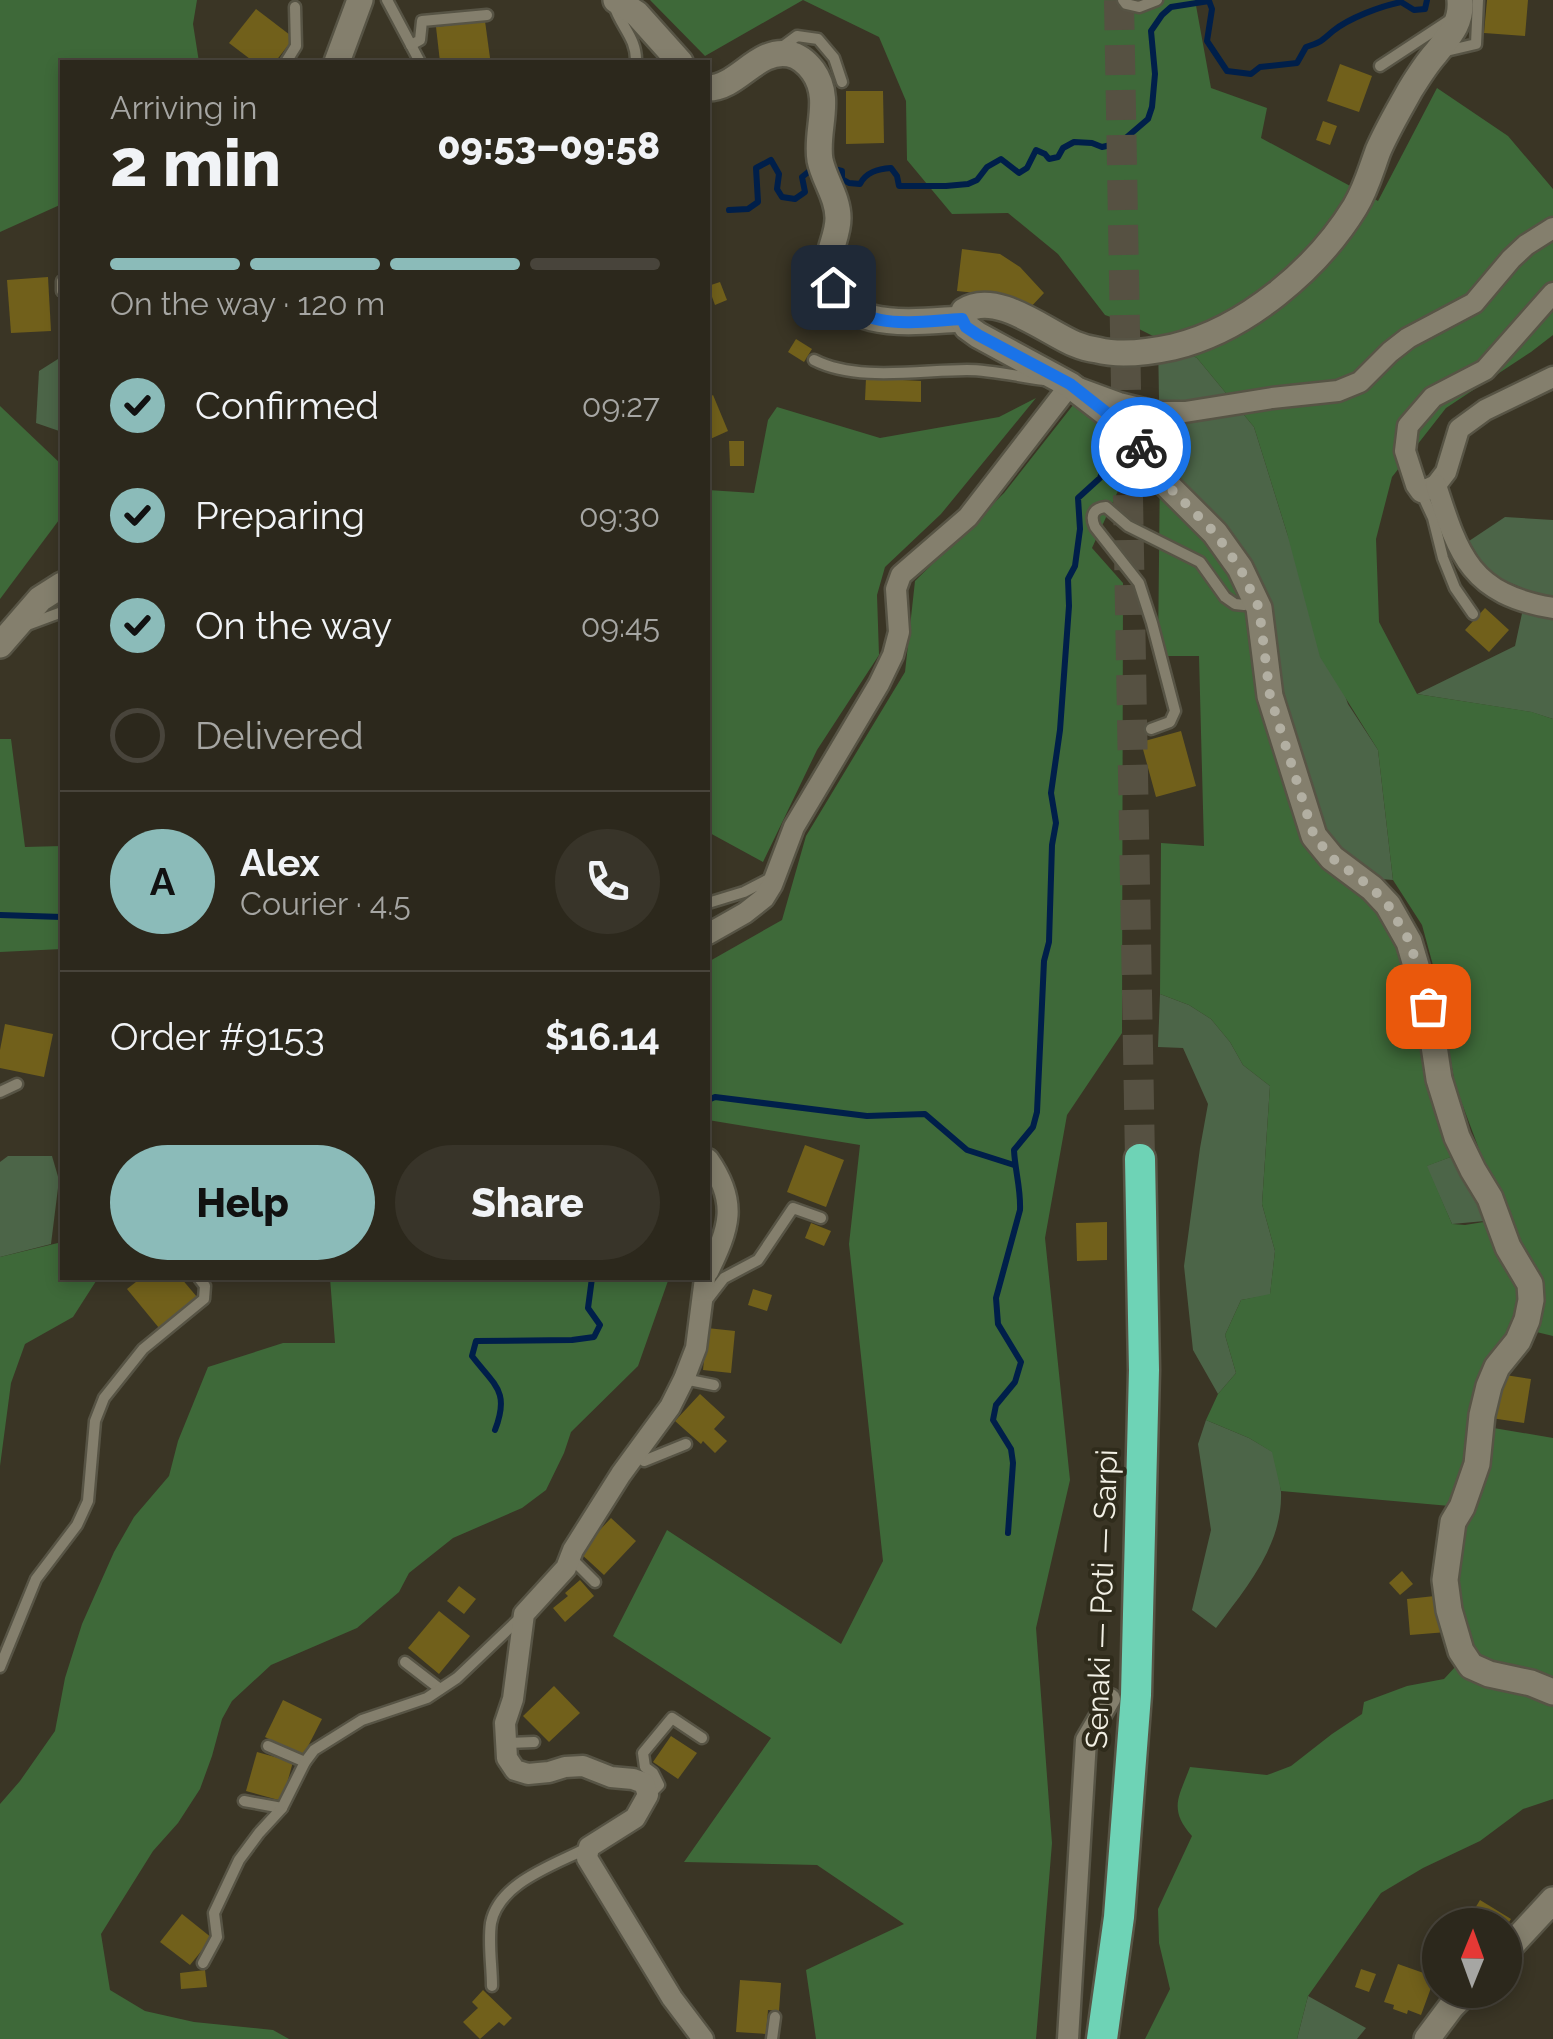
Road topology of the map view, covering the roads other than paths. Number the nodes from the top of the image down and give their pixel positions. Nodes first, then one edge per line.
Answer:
1 (360, 0) edge
2 (401, 0) edge
3 (614, 0) edge
4 (1124, 0) edge
5 (1157, 0) edge
6 (1459, 0) edge
7 (1478, 0) edge
8 (388, 2) edge
9 (295, 7) dead end
10 (487, 14) dead end
11 (411, 46) junction
12 (774, 54) junction
13 (1434, 54) junction
14 (287, 60) edge
15 (338, 60) edge
16 (419, 60) edge
17 (636, 60) edge
18 (678, 60) edge
19 (1380, 66) dead end
20 (842, 82) dead end
21 (710, 88) edge
22 (1553, 228) edge
23 (1553, 293) edge
24 (1039, 308) dead end
25 (962, 319) junction
26 (1060, 336) junction
27 (814, 360) dead end
28 (1553, 376) edge
29 (1070, 384) junction
30 (1429, 489) junction
31 (60, 586) edge
32 (1256, 599) junction
33 (1553, 608) edge
34 (60, 613) edge
35 (1474, 614) dead end
36 (6, 637) edge
37 (1151, 729) dead end
38 (776, 876) junction
39 (710, 902) edge
40 (710, 933) edge
41 (17, 1084) dead end
42 (0, 1092) edge
43 (1140, 1160) tunnel mouth
44 (710, 1164) edge
45 (821, 1218) dead end
46 (710, 1267) edge
47 (200, 1280) edge
48 (705, 1280) edge
49 (699, 1317) junction
50 (684, 1379) junction
51 (714, 1385) dead end
52 (686, 1444) dead end
53 (636, 1453) junction
54 (570, 1557) junction
55 (594, 1582) dead end
56 (524, 1614) junction
57 (405, 1662) dead end
58 (0, 1667) edge
59 (440, 1689) junction
60 (1553, 1692) edge
61 (1110, 1699) dead end
62 (702, 1738) dead end
63 (534, 1742) dead end
64 (504, 1743) junction
65 (268, 1746) dead end
66 (305, 1762) junction
67 (648, 1796) junction
68 (244, 1800) dead end
69 (282, 1808) junction
70 (589, 1848) junction
71 (1553, 1900) edge
72 (1522, 1934) edge
73 (203, 1963) dead end
74 (492, 1986) dead end
75 (1451, 2008) edge
76 (775, 2016) dead end
77 (703, 2039) edge
78 (772, 2039) edge
79 (1068, 2039) edge
80 (1102, 2039) edge
81 (1427, 2039) edge

1 - 15 street
2 - 8 lane
3 - 17 lane
3 - 18 street
4 - 5 lane
6 - 13 street
6 - 19 lane
7 - 13 lane
8 - 11 lane
9 - 14 lane
10 - 11 lane
11 - 16 lane
12 - 20 lane
12 - 21 street
12 - 25 street
13 - 26 street
22 - 29 street
23 - 30 street
24 - 26 lane
25 - 26 street
25 - 29 street
27 - 29 lane
28 - 30 street
29 - 32 street
29 - 38 street
30 - 33 street
30 - 35 lane
31 - 36 street
32 - 37 lane
32 - 60 street
34 - 36 lane
38 - 39 lane
38 - 40 street
41 - 42 lane
43 - 80 highway, Senaki — Poti — Sarpi
44 - 46 street
45 - 49 lane
47 - 58 lane
48 - 49 street
49 - 50 street
50 - 51 lane
50 - 53 street
52 - 53 lane
53 - 54 street
54 - 55 lane
54 - 56 street
56 - 59 lane
56 - 64 street
57 - 59 lane
59 - 66 lane
61 - 79 street
62 - 67 lane
63 - 64 lane
64 - 67 street
65 - 66 lane
66 - 69 lane
67 - 70 street
68 - 69 lane
69 - 73 lane
70 - 74 lane
70 - 77 street
71 - 72 street
75 - 81 street
76 - 78 lane

